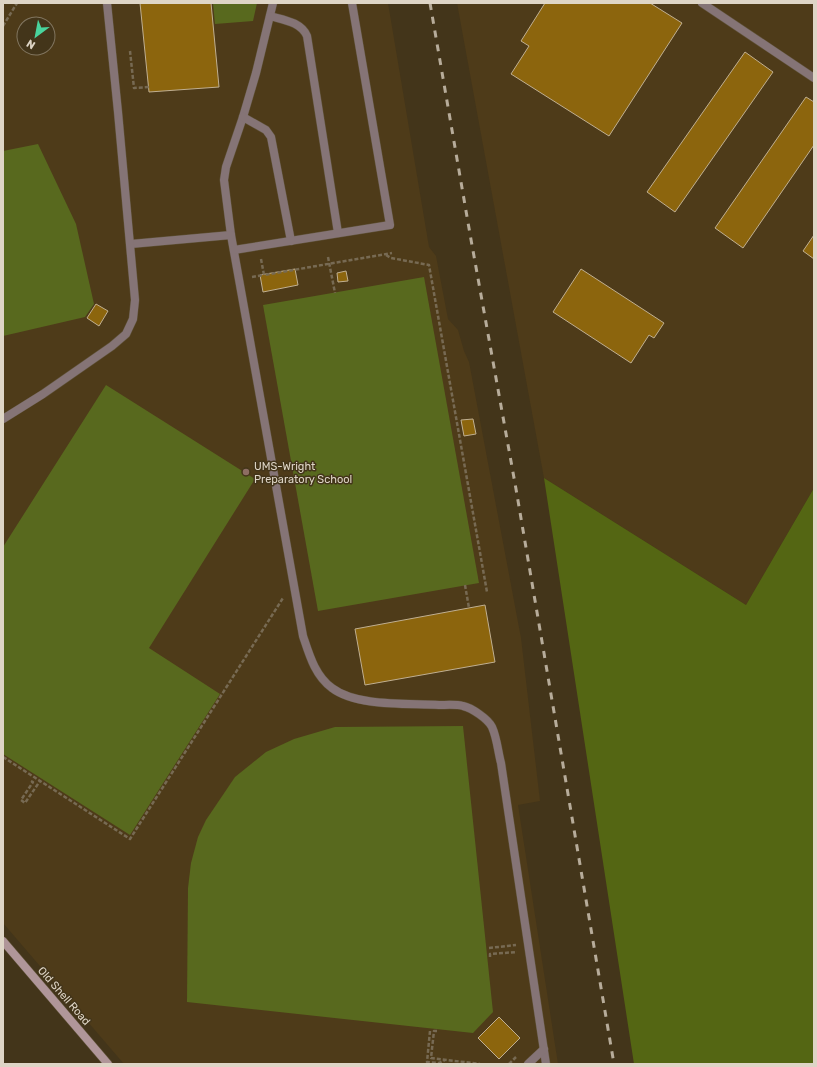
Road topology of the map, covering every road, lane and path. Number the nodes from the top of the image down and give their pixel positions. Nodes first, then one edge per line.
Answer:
1 (17, 3) edge
2 (107, 3) edge
3 (273, 3) edge
4 (352, 3) edge
5 (702, 3) edge
6 (270, 16) junction
7 (3, 26) edge
8 (130, 51) dead end
9 (814, 78) edge
10 (149, 87) dead end
11 (243, 117) junction
12 (338, 233) junction
13 (231, 235) junction
14 (291, 241) junction
15 (131, 244) junction
16 (234, 250) junction
17 (392, 253) dead end
18 (386, 254) junction
19 (261, 256) dead end
20 (328, 257) dead end
21 (330, 264) junction
22 (264, 275) junction
23 (249, 278) dead end
24 (335, 293) dead end
25 (3, 419) edge
26 (465, 586) dead end
27 (488, 592) dead end
28 (284, 596) dead end
29 (469, 608) dead end
30 (3, 758) edge
31 (31, 781) dead end
32 (40, 781) junction
33 (3, 941) edge
34 (520, 944) dead end
35 (489, 948) dead end
36 (490, 957) dead end
37 (518, 959) dead end
38 (430, 1031) dead end
39 (437, 1031) dead end
40 (544, 1049) junction
41 (519, 1054) dead end
42 (445, 1060) junction
43 (108, 1064) edge
44 (480, 1064) edge
45 (509, 1064) edge
46 (528, 1064) edge
47 (546, 1064) edge

1 - 7 path
2 - 15 lane
3 - 6 lane
4 - 12 lane
5 - 9 lane
6 - 11 lane
6 - 12 lane
8 - 10 path
11 - 13 lane
11 - 14 lane
12 - 14 lane
13 - 15 lane
13 - 16 lane
14 - 16 lane
15 - 25 lane
16 - 40 lane
17 - 18 path
18 - 21 path
18 - 27 path
19 - 22 path
20 - 21 path
21 - 22 path
21 - 24 path
22 - 23 path
26 - 29 path
28 - 32 path
30 - 32 path
31 - 32 path
33 - 43 street, Old Shell Road
34 - 35 path
36 - 37 path
38 - 42 path
39 - 42 path
40 - 46 lane
40 - 47 lane
41 - 45 path
42 - 44 path

